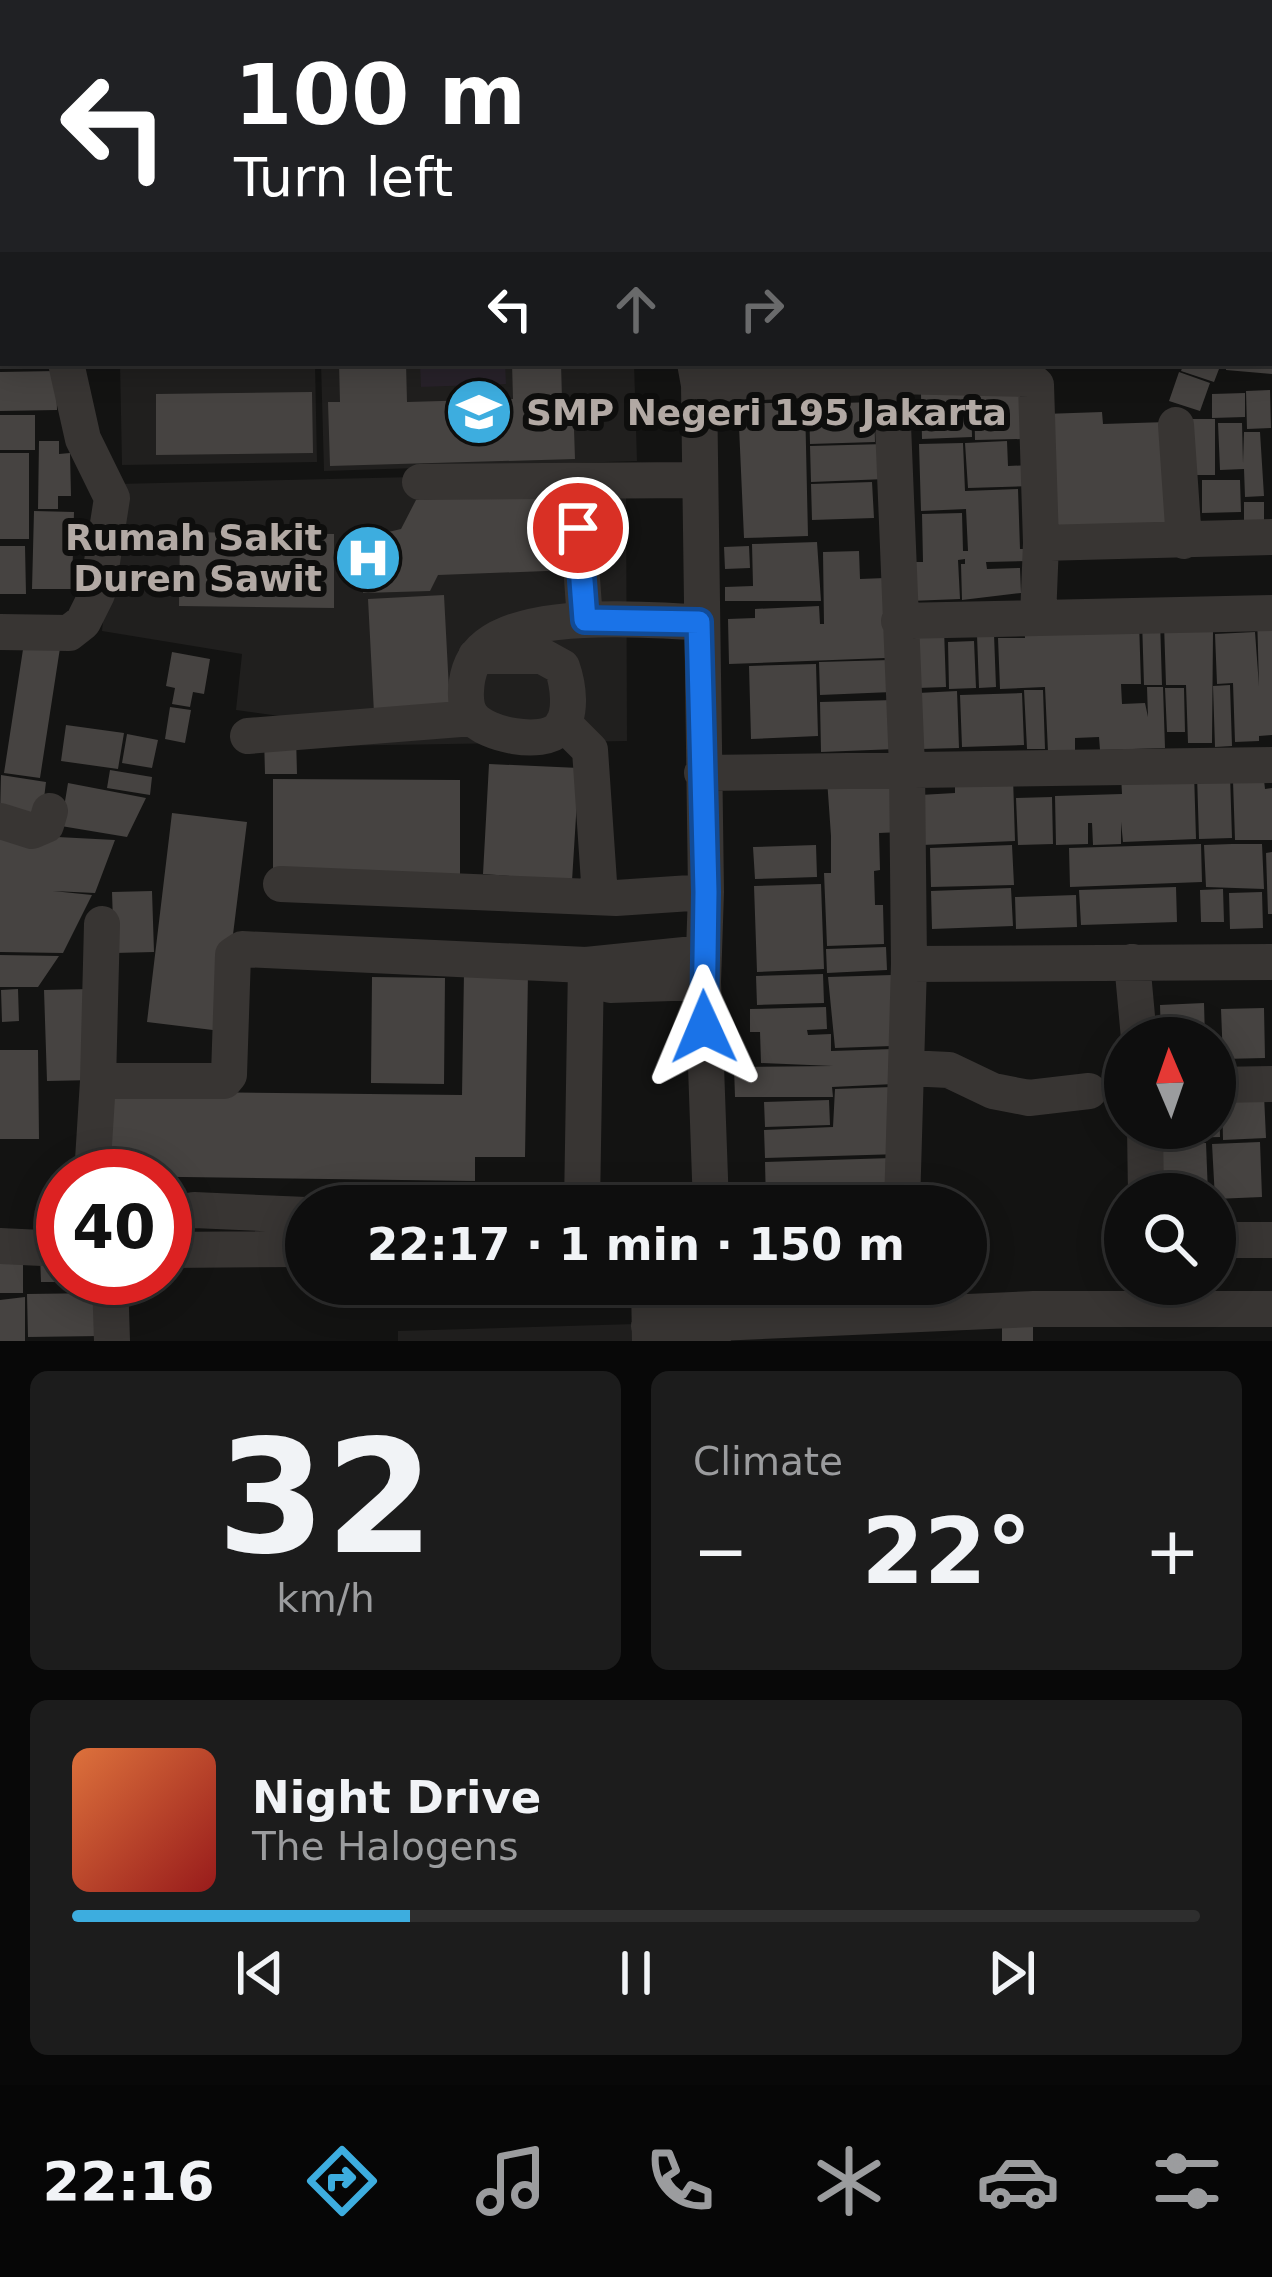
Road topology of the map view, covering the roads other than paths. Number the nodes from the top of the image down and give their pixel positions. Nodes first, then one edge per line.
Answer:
1 (67, 366) edge
2 (697, 374) edge
3 (891, 376) junction
4 (1176, 425) dead end
5 (698, 480) junction
6 (420, 482) dead end
7 (574, 482) junction
8 (1272, 537) edge
9 (1184, 541) junction
10 (1041, 543) junction
11 (1272, 613) edge
12 (1038, 618) junction
13 (585, 620) junction
14 (898, 621) junction
15 (699, 622) junction
16 (0, 632) edge
17 (476, 656) junction
18 (472, 718) junction
19 (563, 723) junction
20 (248, 736) dead end
21 (1272, 765) edge
22 (907, 767) junction
23 (702, 772) junction
24 (50, 811) dead end
25 (0, 821) edge
26 (281, 884) dead end
27 (706, 892) junction
28 (601, 897) junction
29 (102, 924) dead end
30 (1132, 962) junction
31 (1272, 962) edge
32 (909, 964) junction
33 (704, 968) junction
34 (586, 975) junction
35 (1137, 1017) edge
36 (908, 1068) junction
37 (98, 1081) junction
38 (1272, 1084) edge
39 (1236, 1085) edge
40 (1090, 1090) dead end
41 (94, 1149) edge
42 (582, 1185) edge
43 (710, 1185) edge
44 (903, 1185) edge
45 (192, 1210) edge
46 (285, 1214) edge
47 (1236, 1240) edge
48 (1272, 1240) edge
49 (0, 1246) edge
50 (36, 1248) edge
51 (192, 1250) edge
52 (285, 1250) edge
53 (111, 1305) edge
54 (1272, 1310) edge
55 (1164, 1312) edge
56 (712, 1315) edge
57 (650, 1316) edge
58 (112, 1341) edge

1 - 16 street
2 - 3 street
2 - 5 street
3 - 10 street
3 - 14 street
4 - 9 street
5 - 7 street
5 - 15 street
6 - 7 street
7 - 13 street
8 - 9 street
9 - 10 street
10 - 12 street
11 - 12 street
12 - 14 street
13 - 15 street
13 - 17 street
14 - 22 street
15 - 23 street
17 - 18 street
17 - 19 street
18 - 19 street
18 - 20 street
19 - 28 street
21 - 22 street
22 - 23 street
22 - 32 street
23 - 27 street
24 - 25 street
26 - 28 street
27 - 28 street
27 - 33 street
29 - 37 street
30 - 31 street
30 - 32 street
30 - 35 street
32 - 36 street
33 - 34 street
33 - 43 street
34 - 37 street
34 - 42 street
36 - 40 street
36 - 44 street
37 - 41 street
38 - 39 street
45 - 46 street
47 - 48 street
49 - 50 street
51 - 52 street
53 - 58 street
54 - 55 street
55 - 56 street
56 - 57 street

